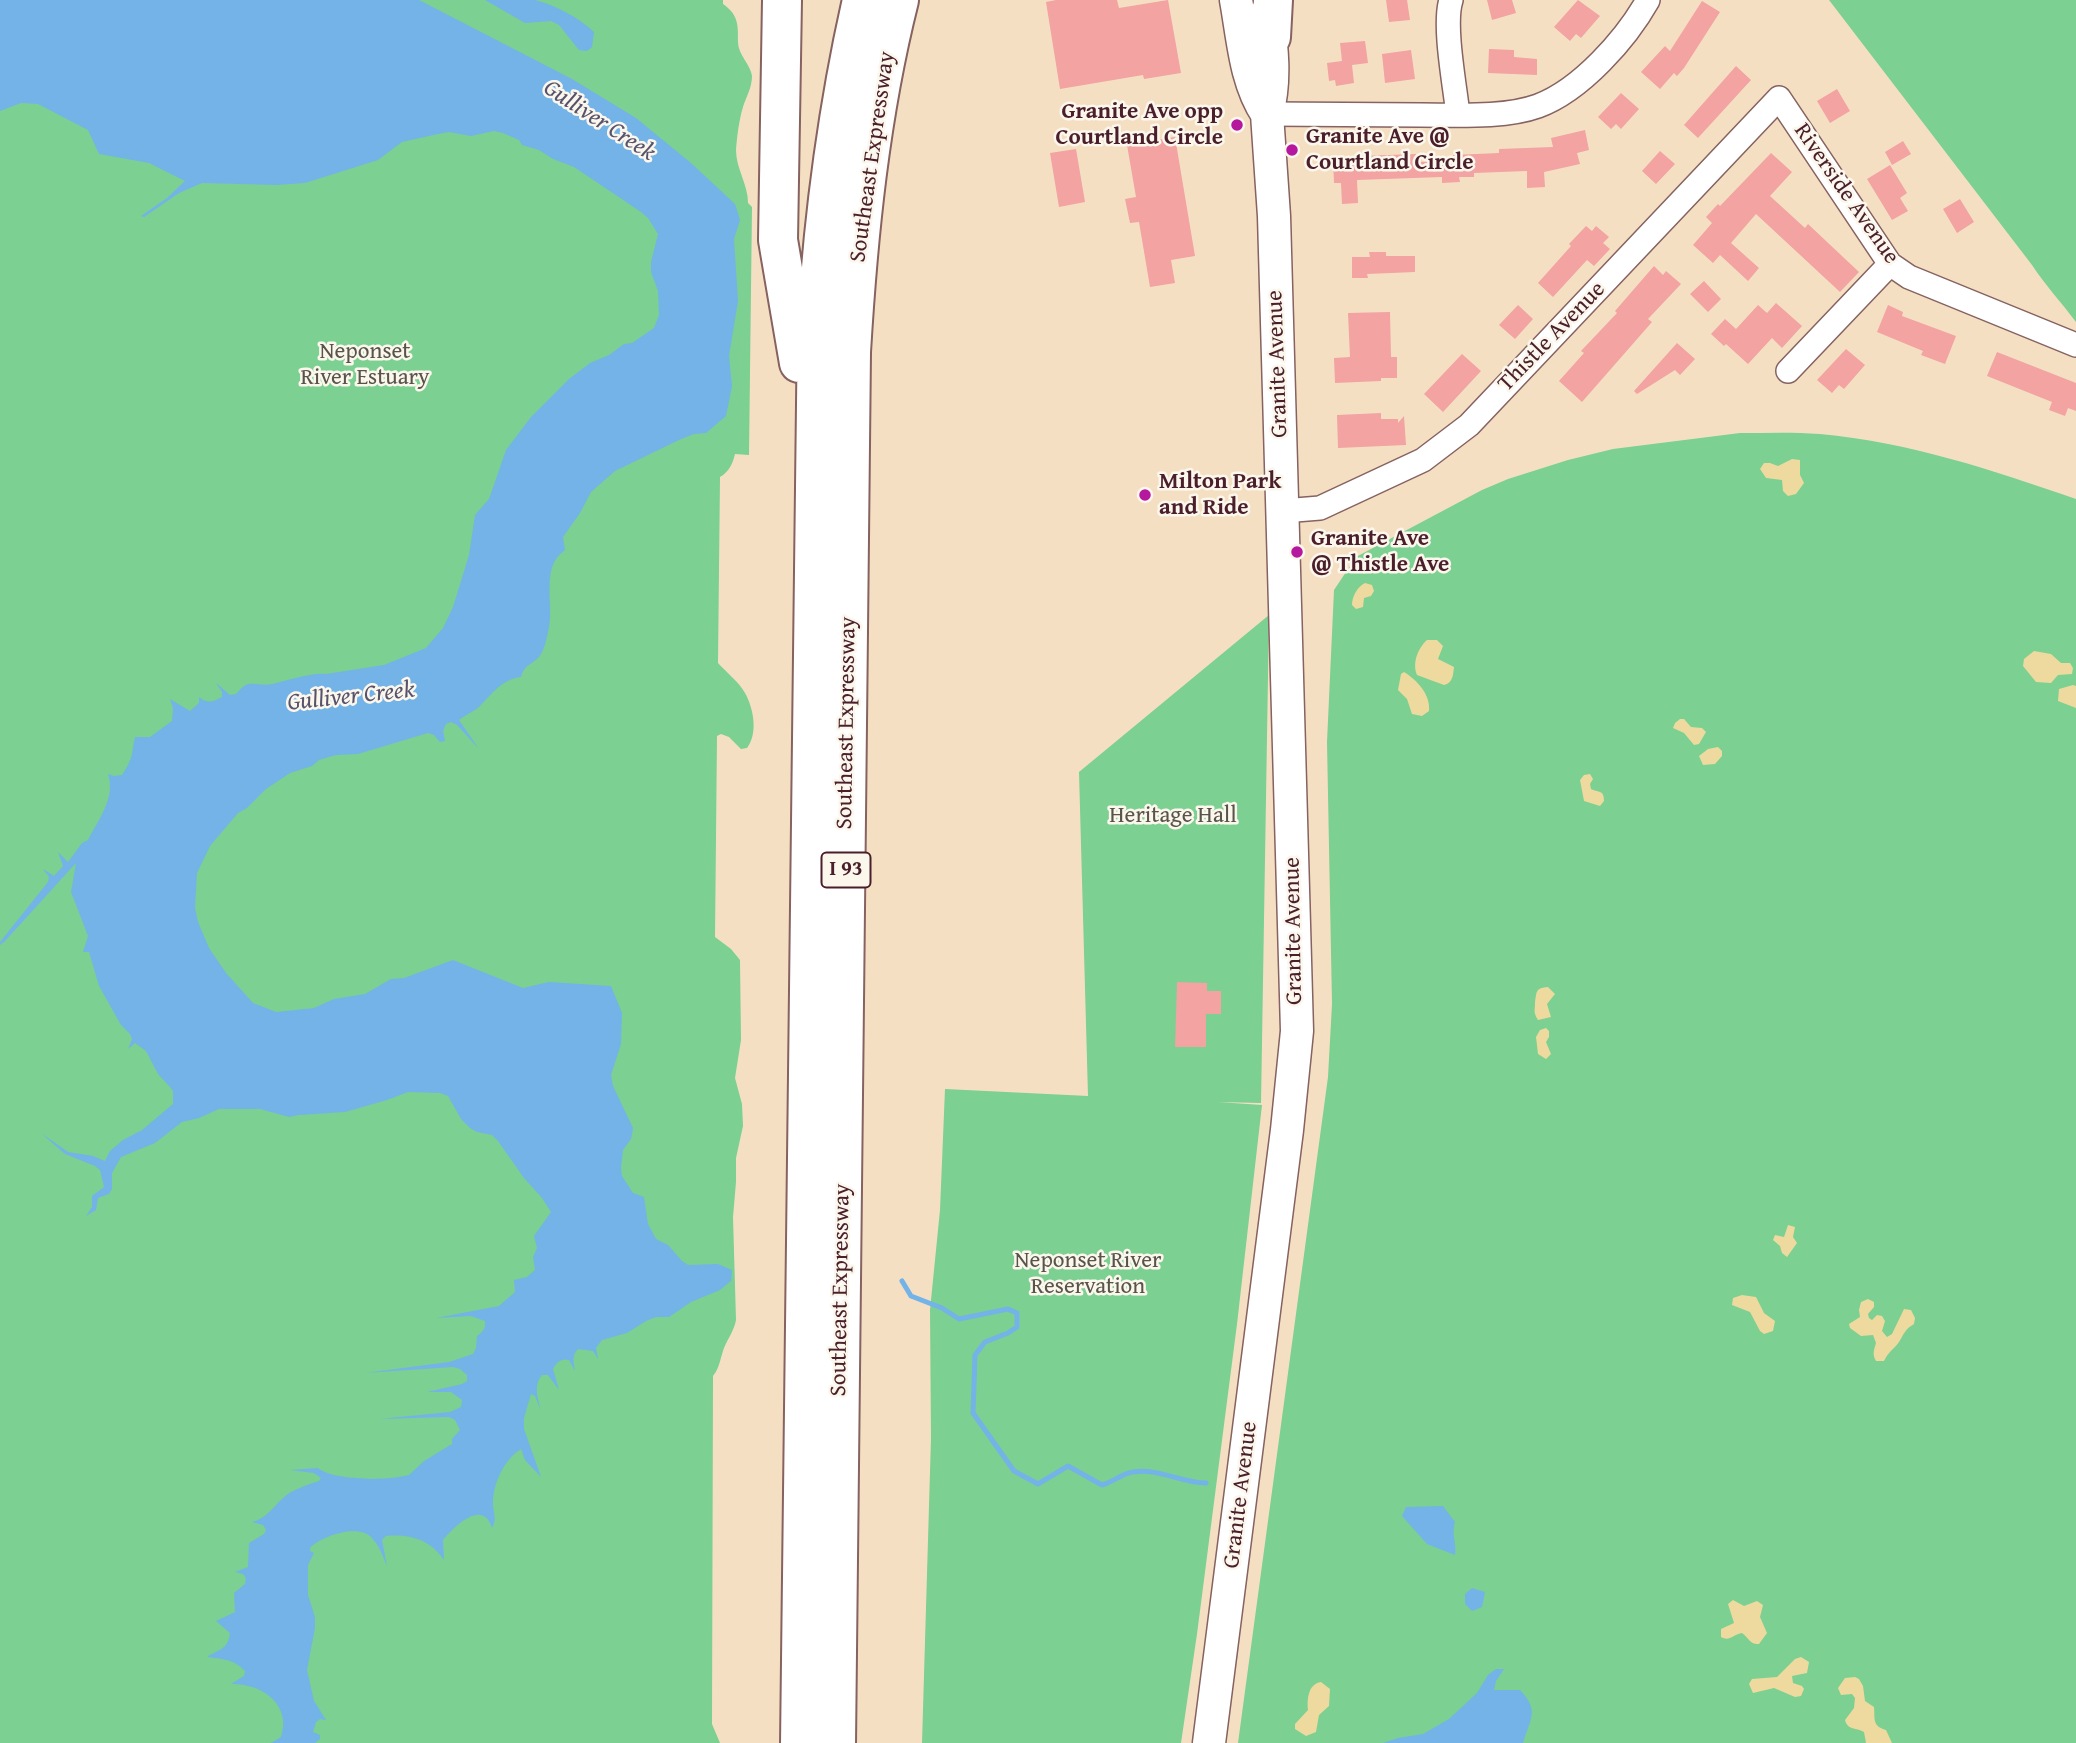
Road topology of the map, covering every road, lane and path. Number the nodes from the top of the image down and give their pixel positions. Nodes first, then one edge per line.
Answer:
1 (782, 0) edge
2 (845, 0) edge
3 (862, 0) edge
4 (883, 0) edge
5 (899, 0) edge
6 (1236, 0) edge
7 (1265, 0) edge
8 (1451, 0) edge
9 (1648, 0) edge
10 (1272, 19) edge
11 (1779, 98) joint
12 (1267, 114) junction
13 (1458, 115) junction
14 (1890, 264) junction
15 (2076, 345) edge
16 (799, 363) junction
17 (1788, 371) dead end
18 (1283, 511) junction
19 (781, 1743) edge
20 (800, 1743) edge
21 (821, 1743) edge
22 (836, 1743) edge
23 (1209, 1743) edge

1 - 16 highway
2 - 16 highway, I 93
3 - 20 highway, I 93
4 - 21 highway, I 93
5 - 22 highway, Southeast Expressway / I 93
6 - 12 main road, Granite Avenue
7 - 10 main road, Granite Avenue
8 - 13 street
9 - 13 street
10 - 12 main road, Granite Avenue
11 - 14 street, Riverside Avenue
11 - 18 street, Thistle Avenue
12 - 13 street
12 - 18 main road, Granite Avenue
14 - 15 street, Riverside Avenue
14 - 17 street
16 - 19 highway, I 93
18 - 23 main road, Granite Avenue

